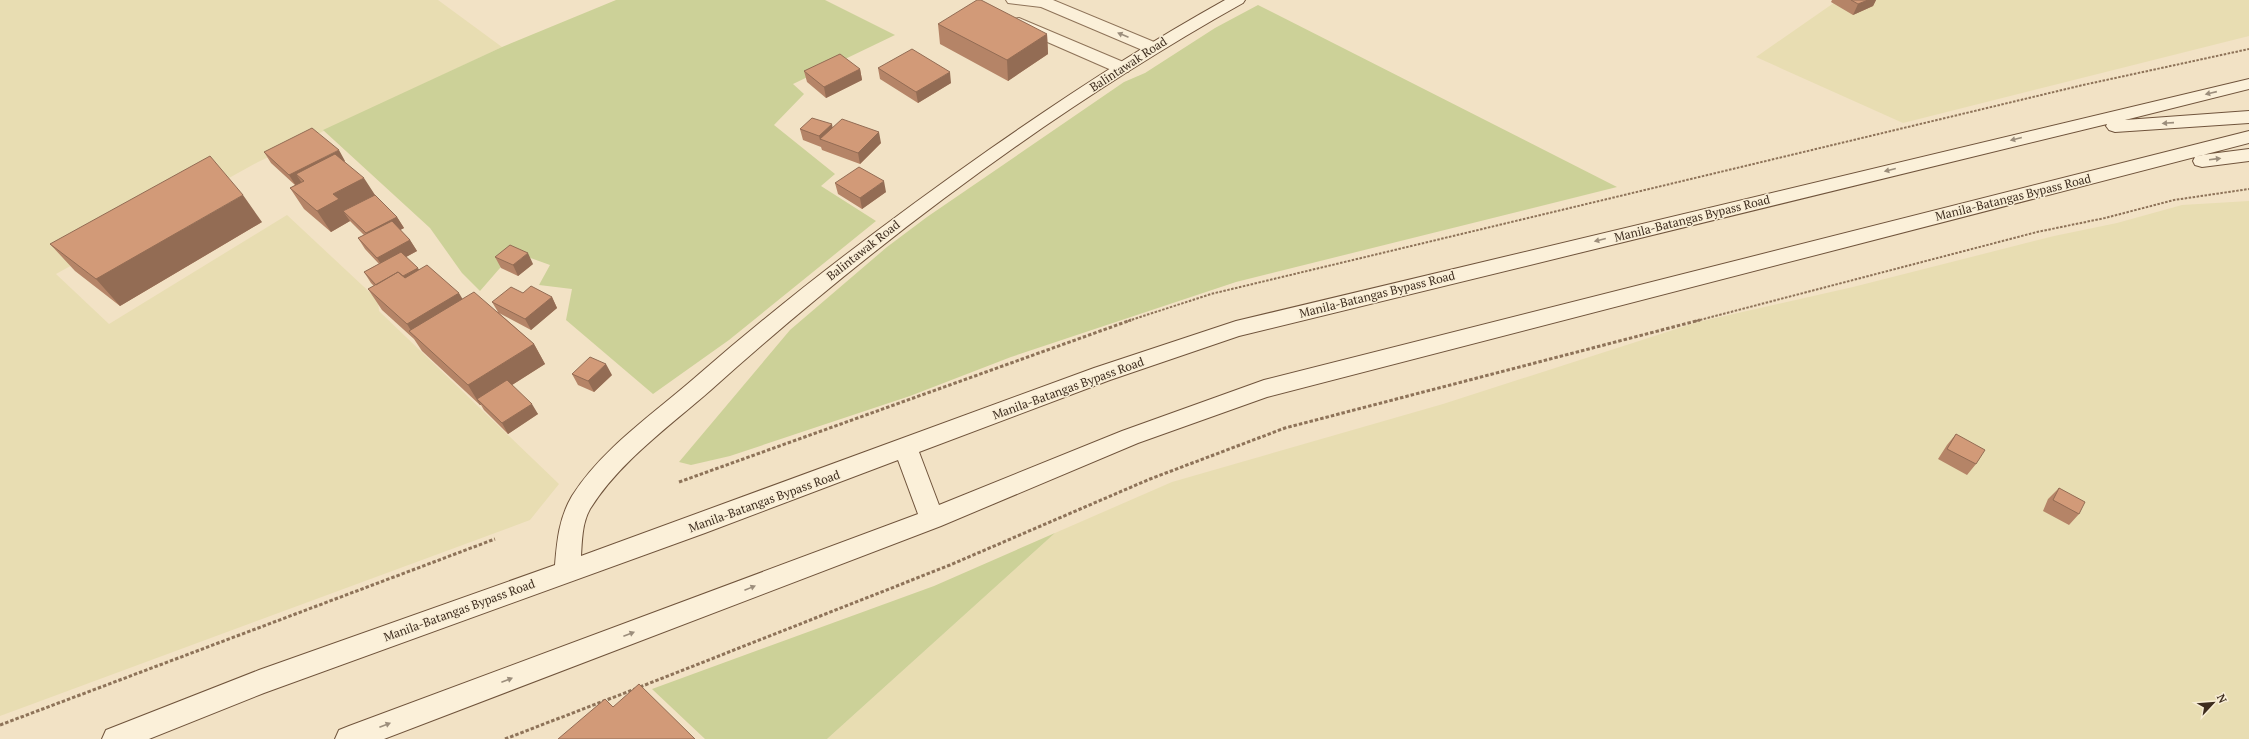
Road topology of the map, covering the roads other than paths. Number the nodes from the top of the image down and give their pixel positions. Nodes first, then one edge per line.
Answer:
1 (1001, 0) edge
2 (1014, 0) edge
3 (1236, 0) edge
4 (1154, 48) junction
5 (1122, 68) junction
6 (2249, 84) edge
7 (2249, 117) edge
8 (2049, 131) junction
9 (2249, 137) edge
10 (2249, 155) edge
11 (2107, 173) junction
12 (906, 449) junction
13 (932, 519) junction
14 (567, 572) junction
15 (116, 739) edge
16 (348, 739) edge

1 - 5 main road
4 -> 2 main road
3 - 4 main road, Balintawak Road
4 - 5 main road, Balintawak Road
5 - 14 main road, Balintawak Road
6 -> 8 main road, Manila-Batangas Bypass Road
7 -> 8 main road, Manila-Batangas Bypass Road
8 -> 12 main road, Manila-Batangas Bypass Road
9 - 11 main road, Manila-Batangas Bypass Road
11 -> 10 main road, Manila-Batangas Bypass Road
11 - 13 main road, Manila-Batangas Bypass Road
12 - 13 main road
12 - 14 main road, Manila-Batangas Bypass Road
16 -> 13 main road, Manila-Batangas Bypass Road
14 - 15 main road, Manila-Batangas Bypass Road

